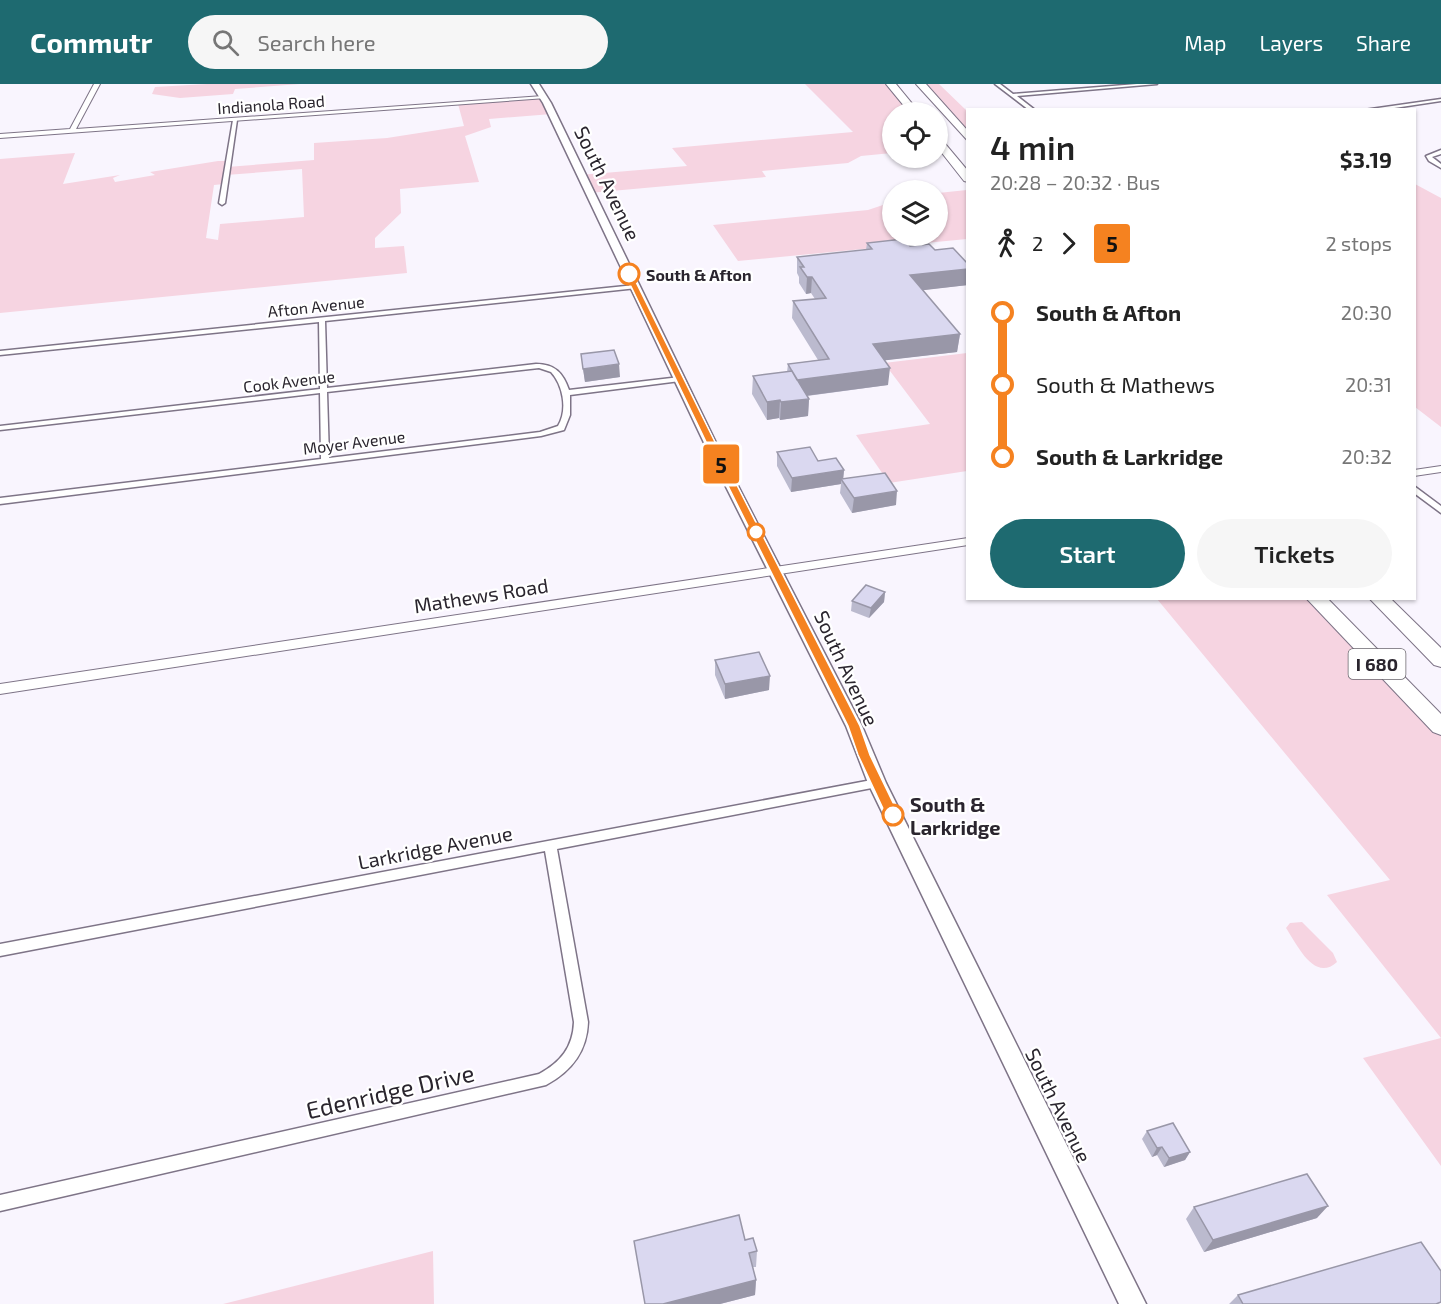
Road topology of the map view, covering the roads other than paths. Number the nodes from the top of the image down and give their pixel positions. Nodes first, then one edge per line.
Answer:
1 (97, 84) edge
2 (891, 84) edge
3 (921, 84) edge
4 (997, 84) edge
5 (1155, 84) edge
6 (539, 91) edge
7 (1013, 95) junction
8 (1441, 100) edge
9 (906, 102) edge
10 (1030, 108) edge
11 (1381, 108) edge
12 (235, 120) junction
13 (72, 131) junction
14 (0, 136) edge
15 (966, 136) edge
16 (1441, 152) edge
17 (948, 154) edge
18 (1441, 166) edge
19 (966, 177) edge
20 (222, 203) dead end
21 (635, 287) junction
22 (322, 319) junction
23 (0, 353) edge
24 (680, 379) junction
25 (323, 390) junction
26 (566, 393) junction
27 (0, 428) edge
28 (325, 460) junction
29 (1441, 469) edge
30 (1416, 473) edge
31 (1416, 490) edge
32 (0, 501) edge
33 (1441, 510) edge
34 (966, 541) edge
35 (776, 571) junction
36 (1317, 600) edge
37 (1380, 600) edge
38 (1441, 660) edge
39 (0, 689) edge
40 (1441, 728) edge
41 (877, 783) junction
42 (550, 845) junction
43 (0, 950) edge
44 (0, 1203) edge
45 (1133, 1304) edge

1 - 13 street
2 - 9 highway
3 - 15 highway
4 - 7 street
5 - 7 street
6 - 12 street, Indianola Road
6 - 21 main road, South Avenue
7 - 10 street
8 - 11 street
12 - 13 street, Indianola Road
12 - 20 street
13 - 14 street, Indianola Road
16 - 18 street
17 - 19 highway
21 - 22 street, Afton Avenue
21 - 24 main road, South Avenue
22 - 23 street, Afton Avenue
22 - 25 street
24 - 26 street
24 - 35 main road, South Avenue
25 - 26 street, Cook Avenue
25 - 27 street, Cook Avenue
25 - 28 street
26 - 28 street, Moyer Avenue
28 - 32 street, Moyer Avenue
29 - 30 street
31 - 33 street
34 - 35 street, Mathews Road
35 - 39 street, Mathews Road
35 - 41 main road, South Avenue
36 - 40 highway, I 680
37 - 38 highway, I 680
41 - 42 street, Larkridge Avenue
41 - 45 main road, South Avenue
42 - 43 street, Larkridge Avenue
42 - 44 street, Edenridge Drive

